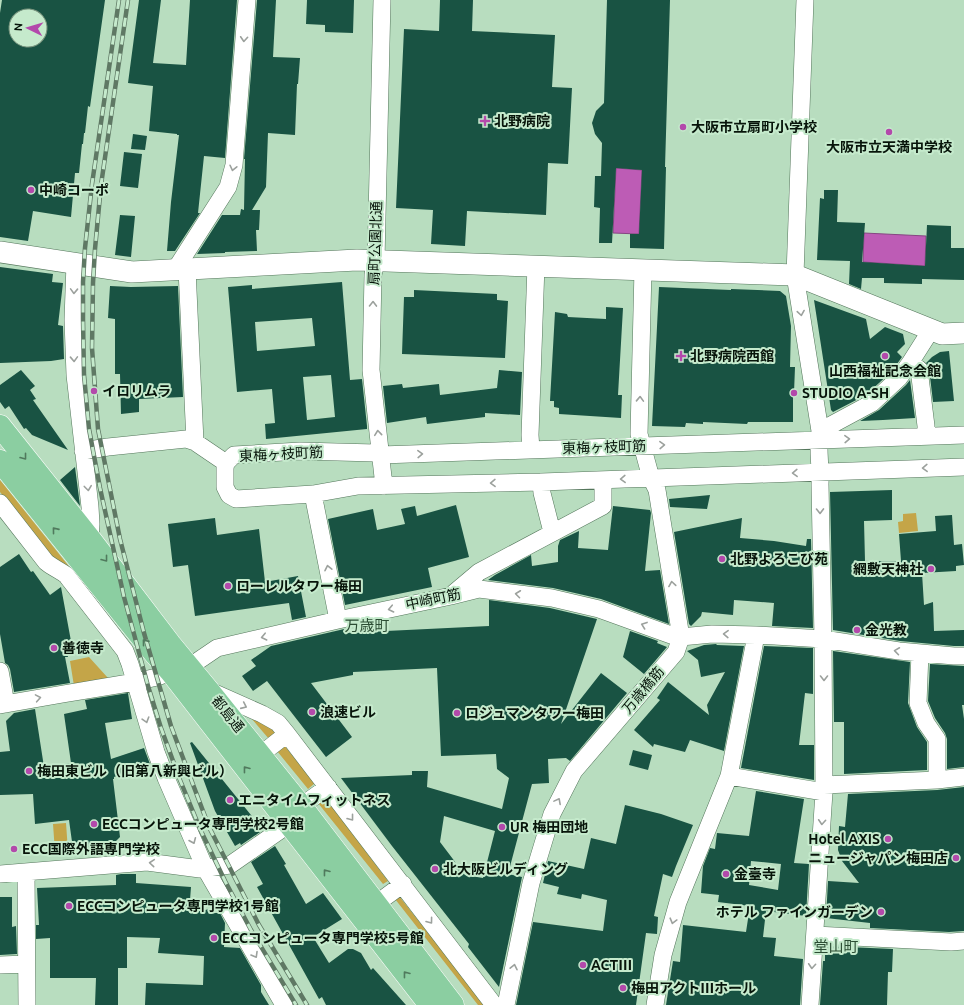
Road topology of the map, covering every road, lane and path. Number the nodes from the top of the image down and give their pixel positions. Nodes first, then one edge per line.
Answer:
1 (247, 0) edge
2 (382, 0) edge
3 (805, 0) edge
4 (0, 252) edge
5 (376, 260) junction
6 (75, 263) junction
7 (536, 265) junction
8 (181, 269) junction
9 (643, 269) junction
10 (795, 274) junction
11 (931, 330) junction
12 (964, 333) edge
13 (910, 363) junction
14 (0, 426) edge
15 (819, 435) junction
16 (964, 435) edge
17 (926, 436) junction
18 (195, 442) junction
19 (641, 446) junction
20 (530, 450) junction
21 (83, 451) junction
22 (381, 455) junction
23 (226, 463) junction
24 (1, 465) edge
25 (964, 467) edge
26 (821, 472) junction
27 (651, 478) junction
28 (603, 480) junction
29 (541, 482) junction
30 (384, 486) junction
31 (313, 494) junction
32 (0, 503) edge
33 (552, 532) junction
34 (90, 539) junction
35 (451, 596) junction
36 (338, 620) junction
37 (756, 635) junction
38 (681, 637) junction
39 (823, 639) junction
40 (920, 653) junction
41 (964, 656) edge
42 (180, 669) junction
43 (0, 671) edge
44 (135, 682) junction
45 (208, 690) junction
46 (3, 705) edge
47 (287, 734) junction
48 (260, 755) junction
49 (729, 776) junction
50 (964, 777) edge
51 (937, 780) junction
52 (328, 787) junction
53 (824, 788) junction
54 (301, 806) junction
55 (289, 824) junction
56 (205, 868) junction
57 (26, 872) junction
58 (0, 874) edge
59 (402, 884) junction
60 (376, 904) junction
61 (814, 935) junction
62 (964, 941) edge
63 (26, 964) junction
64 (0, 965) edge
65 (26, 1005) edge
66 (284, 1005) edge
67 (430, 1005) edge
68 (453, 1005) edge
69 (494, 1005) edge
70 (506, 1005) edge
71 (655, 1005) edge
72 (810, 1005) edge

1 -> 8 street
2 - 5 street, 扇町公園北通
3 - 10 street
4 - 6 street
5 - 7 street
5 - 8 street
22 -> 5 street, 扇町公園北通
6 - 8 street
6 -> 21 street
7 - 9 street
7 - 20 street
8 - 18 street
9 - 10 street
19 -> 9 street
10 - 11 street
10 -> 15 street
11 - 12 street
11 - 13 street
13 - 15 street
13 - 17 street
14 -> 34 main road, 都島通
15 -> 17 street, 東梅ヶ枝町筋
19 -> 15 street, 東梅ヶ枝町筋
15 - 26 street
16 - 17 street, 東梅ヶ枝町筋
18 - 21 street
18 - 23 street
19 - 20 street, 東梅ヶ枝町筋
19 - 27 street
22 -> 20 street, 東梅ヶ枝町筋
21 -> 34 street
22 - 23 street, 東梅ヶ枝町筋
22 - 30 street, 扇町公園北通
23 - 31 street, 東梅ヶ枝町筋
42 -> 24 main road, 都島通
25 -> 26 street, 東梅ヶ枝町筋
26 -> 27 street, 東梅ヶ枝町筋
26 -> 39 street
27 -> 28 street, 東梅ヶ枝町筋
38 -> 27 street
28 - 29 street, 東梅ヶ枝町筋
28 - 33 street
29 -> 30 street, 東梅ヶ枝町筋
29 - 33 street
30 - 31 street, 東梅ヶ枝町筋
36 -> 31 street
32 - 44 street
33 - 35 street
34 -> 42 main road, 都島通
35 -> 36 street, 中崎町筋
38 -> 35 street, 中崎町筋
36 -> 42 street, 中崎町筋
37 -> 38 street
37 - 39 street
37 - 49 street
70 -> 38 street, 万歳橋筋
40 -> 39 street
39 -> 53 street
40 - 41 street
40 - 51 street
42 - 44 street, 中崎町筋
42 - 45 main road, 都島通
55 -> 42 main road, 都島通
43 - 46 street
46 -> 44 street, 中崎町筋
44 -> 56 street
45 -> 47 street
45 - 48 main road, 都島通
47 - 48 street
47 - 52 street
48 - 54 main road, 都島通
49 - 53 street
49 -> 71 street
50 - 51 street
51 - 53 street
52 - 54 street
52 -> 59 street
53 -> 61 street
54 - 60 main road, 都島通
55 - 56 street
67 -> 55 main road, 都島通
56 -> 57 street
56 -> 66 street
57 - 58 street
57 - 63 street
59 - 60 street
59 -> 69 street
60 - 68 main road, 都島通
61 - 62 street
61 -> 72 street
63 - 64 street
63 - 65 street

